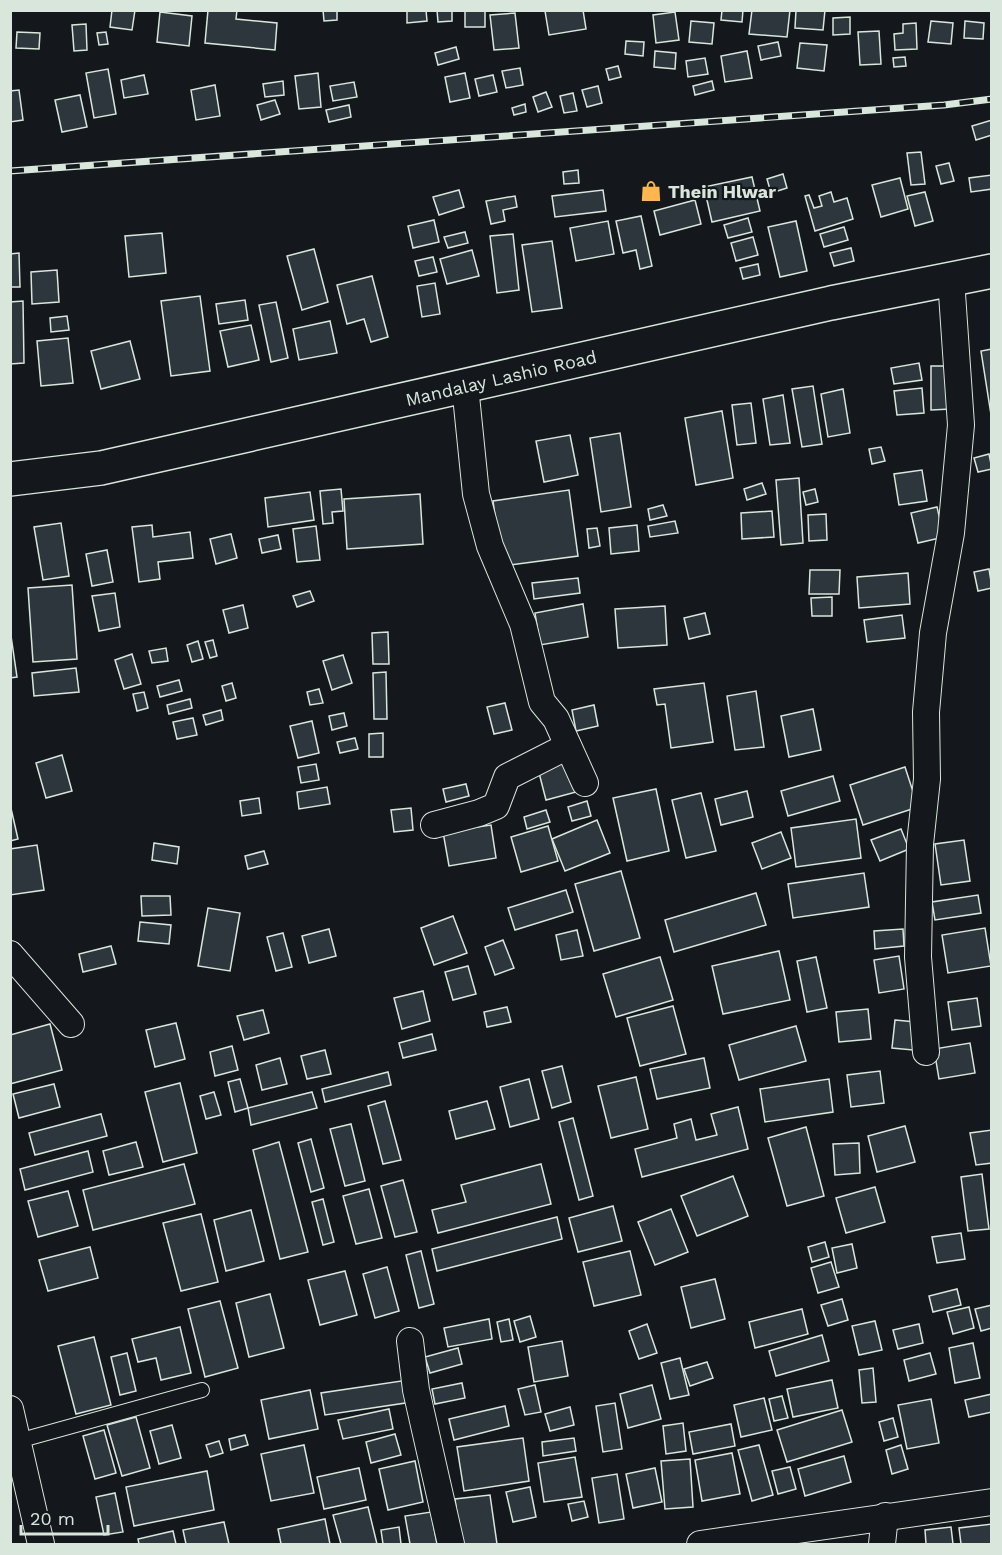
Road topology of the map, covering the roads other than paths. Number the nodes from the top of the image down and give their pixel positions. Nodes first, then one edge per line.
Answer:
1 (992, 271) edge
2 (951, 279) junction
3 (465, 386) junction
4 (10, 480) edge
5 (568, 746) junction
6 (585, 783) dead end
7 (434, 825) dead end
8 (10, 954) edge
9 (71, 1024) dead end
10 (926, 1052) dead end
11 (410, 1341) dead end
12 (202, 1390) dead end
13 (10, 1409) edge
14 (18, 1441) junction
15 (992, 1502) edge
16 (885, 1516) junction
17 (41, 1545) edge
18 (451, 1545) edge
19 (700, 1545) edge
20 (882, 1545) edge

1 - 2 highway, Mandalay Lashio Road
2 - 3 highway, Mandalay Lashio Road
2 - 10 street
3 - 4 highway, Mandalay Lashio Road
3 - 5 street
5 - 6 street
5 - 7 street
8 - 9 street
11 - 18 street
12 - 14 lane
13 - 14 street
14 - 17 street
15 - 16 street
16 - 19 street
16 - 20 street

